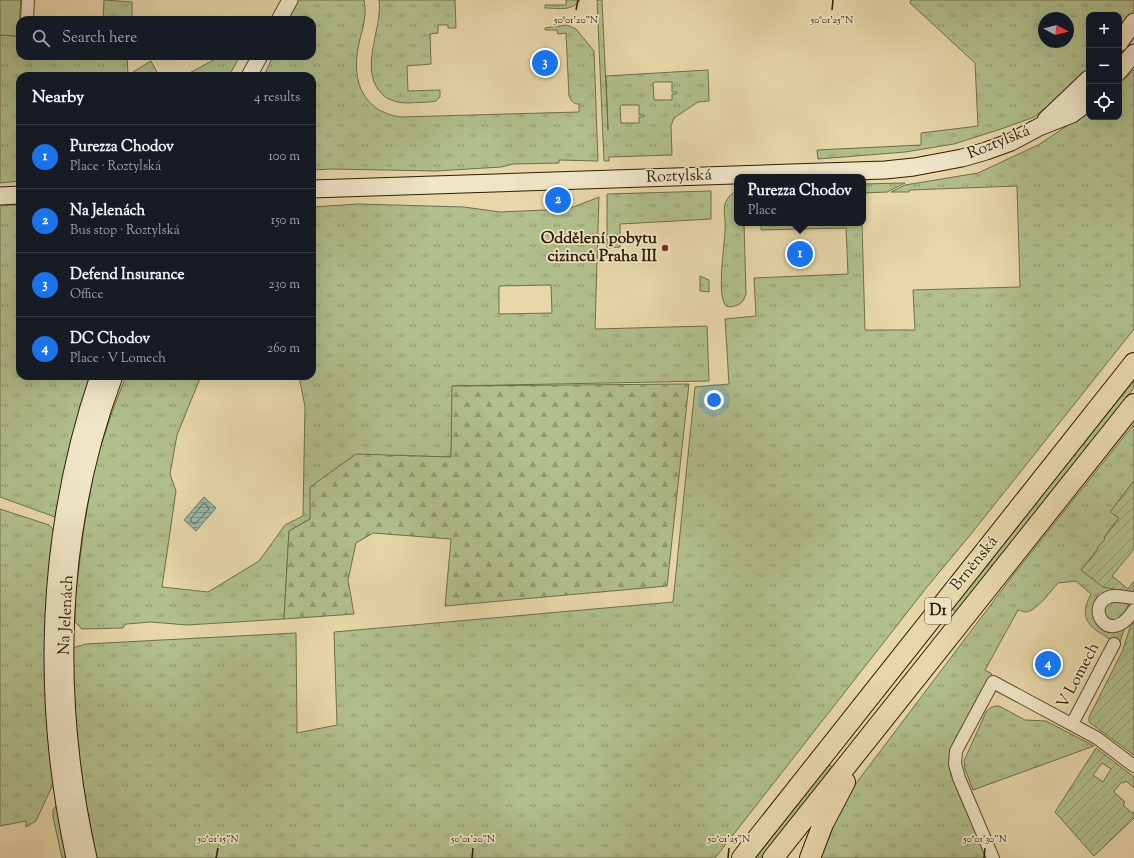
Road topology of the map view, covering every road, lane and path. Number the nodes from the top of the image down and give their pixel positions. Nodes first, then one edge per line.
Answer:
1 (28, 0) edge
2 (290, 0) edge
3 (27, 16) edge
4 (281, 16) edge
5 (1134, 22) edge
6 (1122, 39) edge
7 (1134, 53) edge
8 (258, 60) edge
9 (1122, 67) edge
10 (252, 72) edge
11 (1086, 82) edge
12 (1086, 103) edge
13 (1039, 127) junction
14 (758, 174) edge
15 (734, 175) edge
16 (316, 188) edge
17 (0, 196) edge
18 (16, 196) edge
19 (1134, 363) edge
20 (98, 380) edge
21 (112, 380) edge
22 (1134, 404) edge
23 (1134, 598) edge
24 (1134, 610) edge
25 (1114, 644) dead end
26 (1072, 724) junction
27 (864, 744) junction
28 (1134, 766) edge
29 (75, 858) edge
30 (88, 858) edge
31 (742, 858) edge
32 (773, 858) edge
33 (810, 858) edge
34 (994, 858) edge

1 - 3 street
2 - 4 street
5 - 6 main road
7 - 9 main road
8 - 10 street
11 - 13 main road, Roztylská
12 - 13 main road, Roztylská
13 - 14 main road, Roztylská
15 - 16 main road, Roztylská
17 - 18 main road
19 - 31 highway, Brněnská / D1
20 - 29 main road, Na Jelenách
21 - 30 main road, Na Jelenách
22 - 27 highway, Brněnská / D1
23 - 24 street
25 - 26 street, V Lomech
26 - 28 street, V Lomech
26 - 34 street, V Lomech
27 - 32 highway, Brněnská / D1
27 - 33 highway

